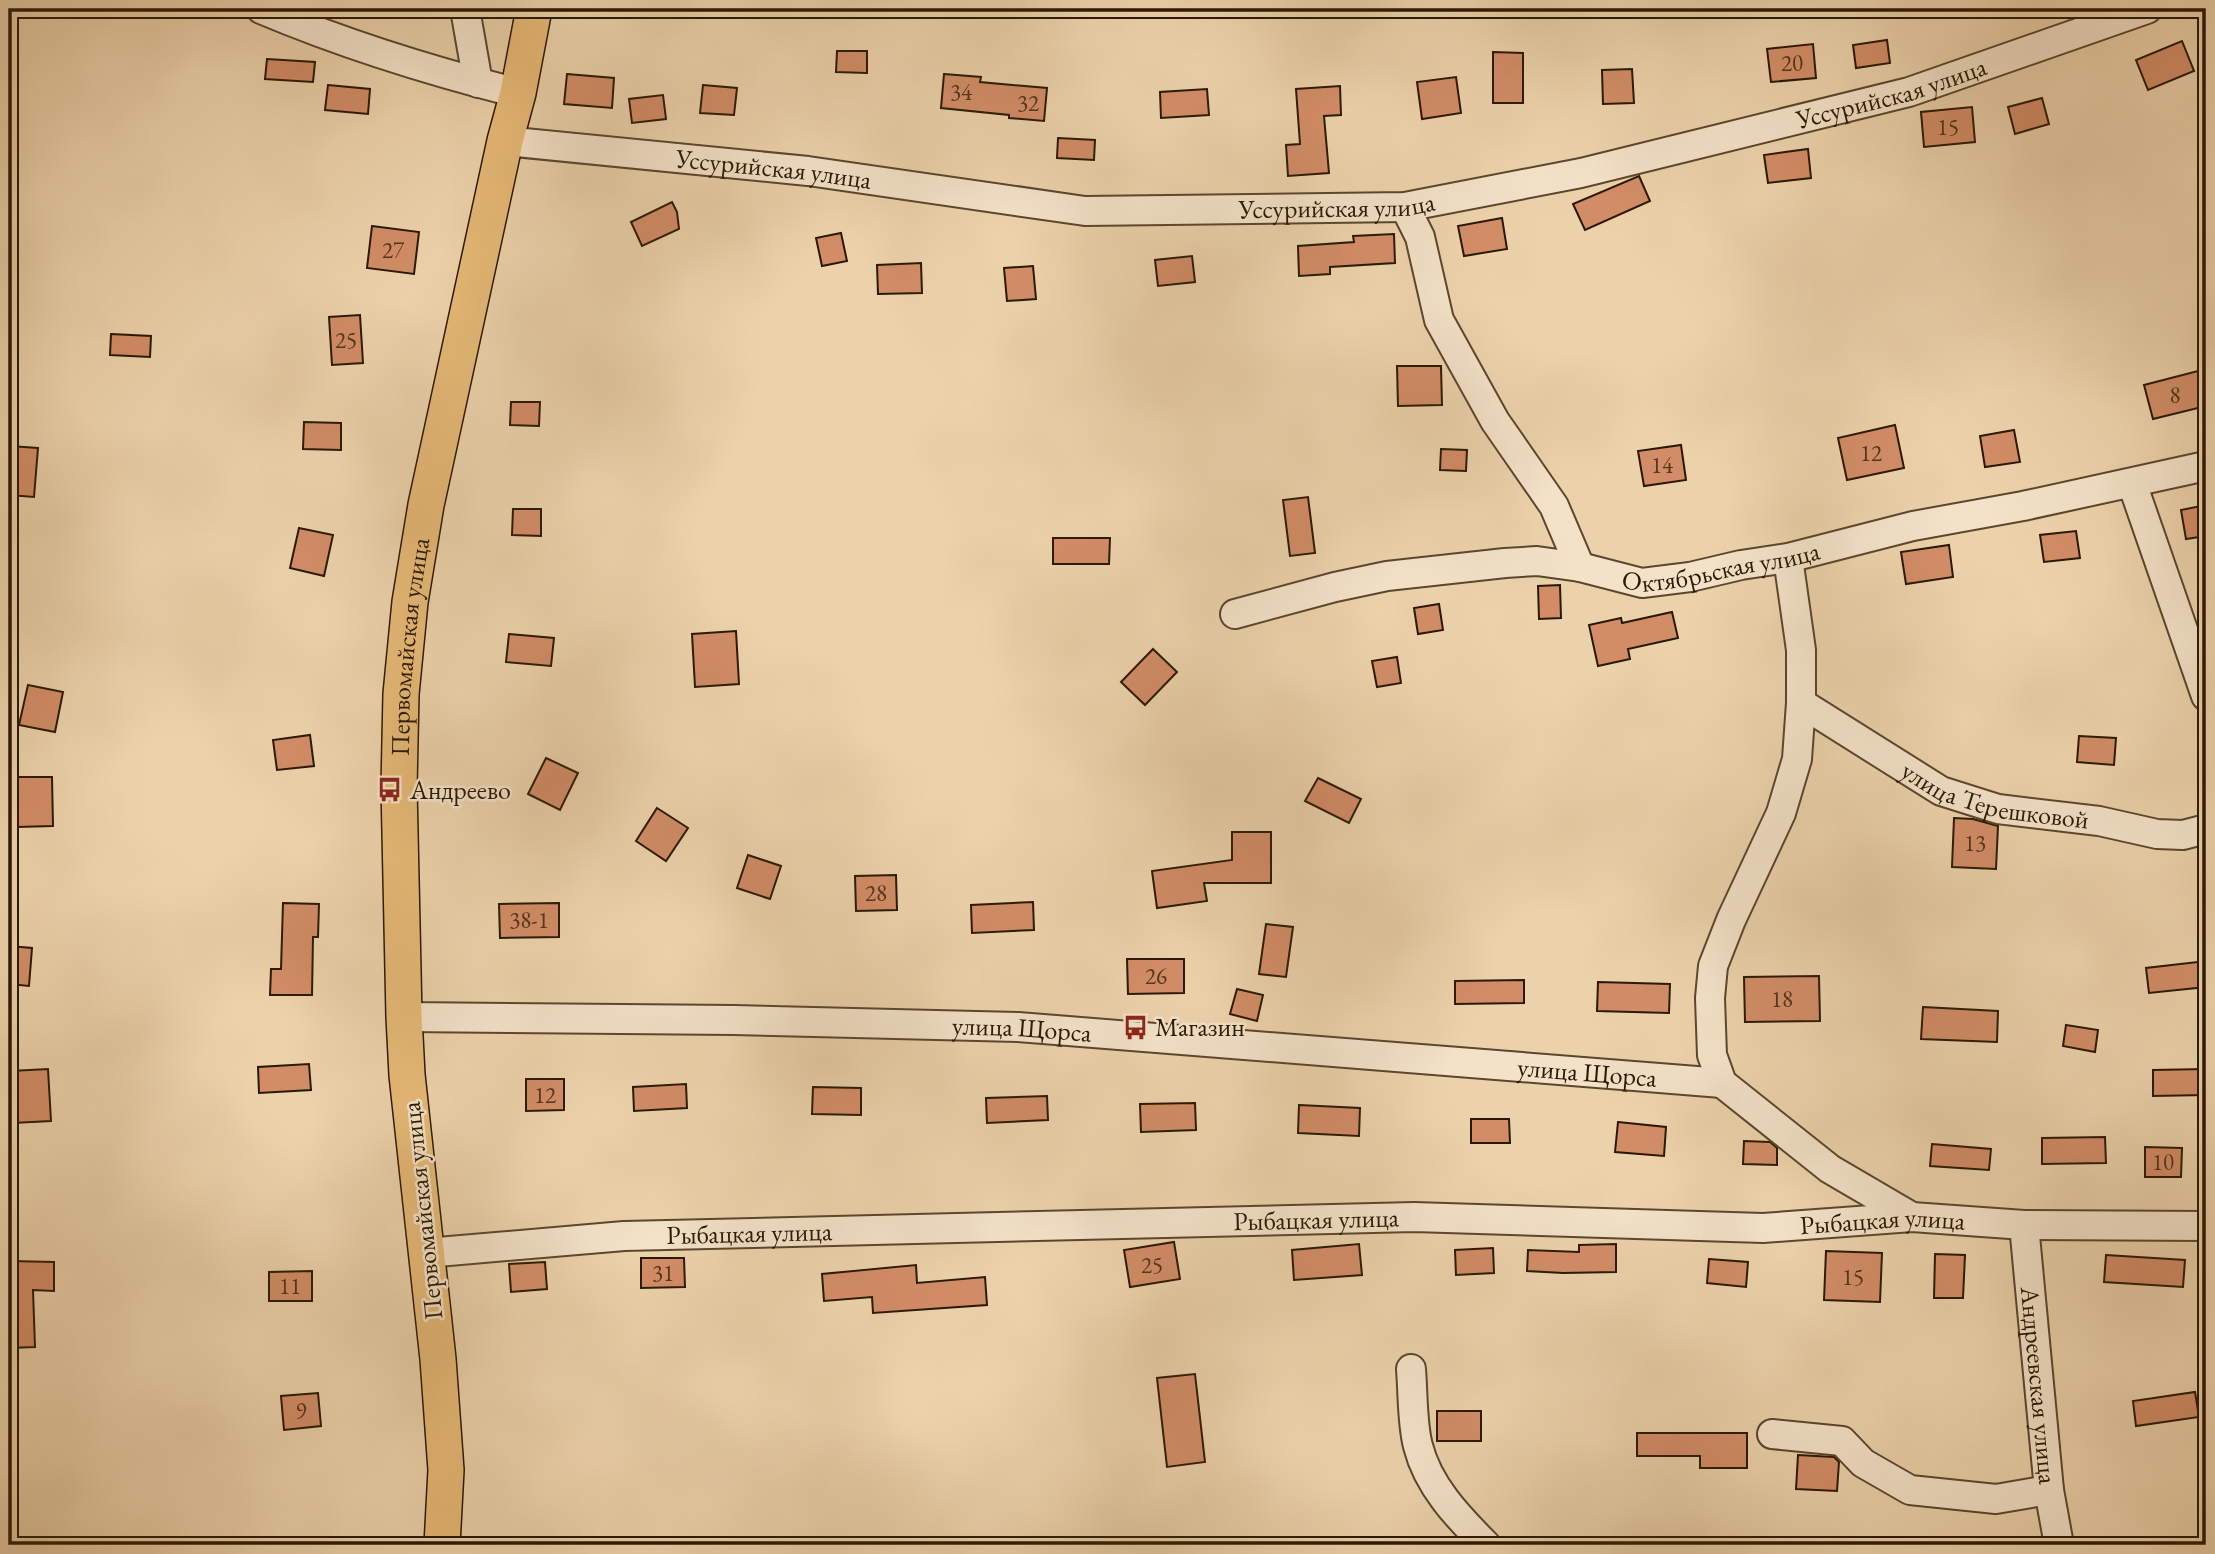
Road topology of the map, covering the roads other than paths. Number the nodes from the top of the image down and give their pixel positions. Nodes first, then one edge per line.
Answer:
1 (261, 9) edge
2 (465, 9) edge
3 (534, 9) edge
4 (2140, 10) edge
5 (478, 83) junction
6 (518, 93) junction
7 (505, 141) junction
8 (1405, 207) junction
9 (2206, 466) edge
10 (2132, 483) junction
11 (1788, 558) junction
12 (1580, 567) junction
13 (1234, 614) dead end
14 (2206, 696) edge
15 (1801, 703) junction
16 (2206, 829) edge
17 (404, 1017) junction
18 (1722, 1083) junction
19 (1912, 1217) junction
20 (2024, 1225) junction
21 (2206, 1226) edge
22 (426, 1253) junction
23 (1411, 1369) dead end
24 (1772, 1434) dead end
25 (2049, 1490) junction
26 (442, 1545) edge
27 (1486, 1545) edge
28 (2059, 1545) edge

1 - 5 street
2 - 5 street
3 - 6 main road, Первомайская улица
4 - 8 street, Уссурийская улица
5 - 6 street
6 - 7 main road, Первомайская улица
7 - 8 street, Уссурийская улица
7 - 17 main road, Первомайская улица
8 - 12 street
9 - 10 street, Октябрьская улица
10 - 11 street, Октябрьская улица
10 - 14 street
11 - 12 street, Октябрьская улица
11 - 15 street
12 - 13 street, Октябрьская улица
15 - 16 street, улица Терешковой
15 - 18 street
17 - 18 street, улица Щорса
17 - 22 main road, Первомайская улица
18 - 19 street
19 - 20 street, Рыбацкая улица
19 - 22 street, Рыбацкая улица
20 - 21 street, Рыбацкая улица
20 - 25 street, Андреевская улица
22 - 26 main road, Первомайская улица
23 - 27 street
24 - 25 street
25 - 28 street, Андреевская улица

